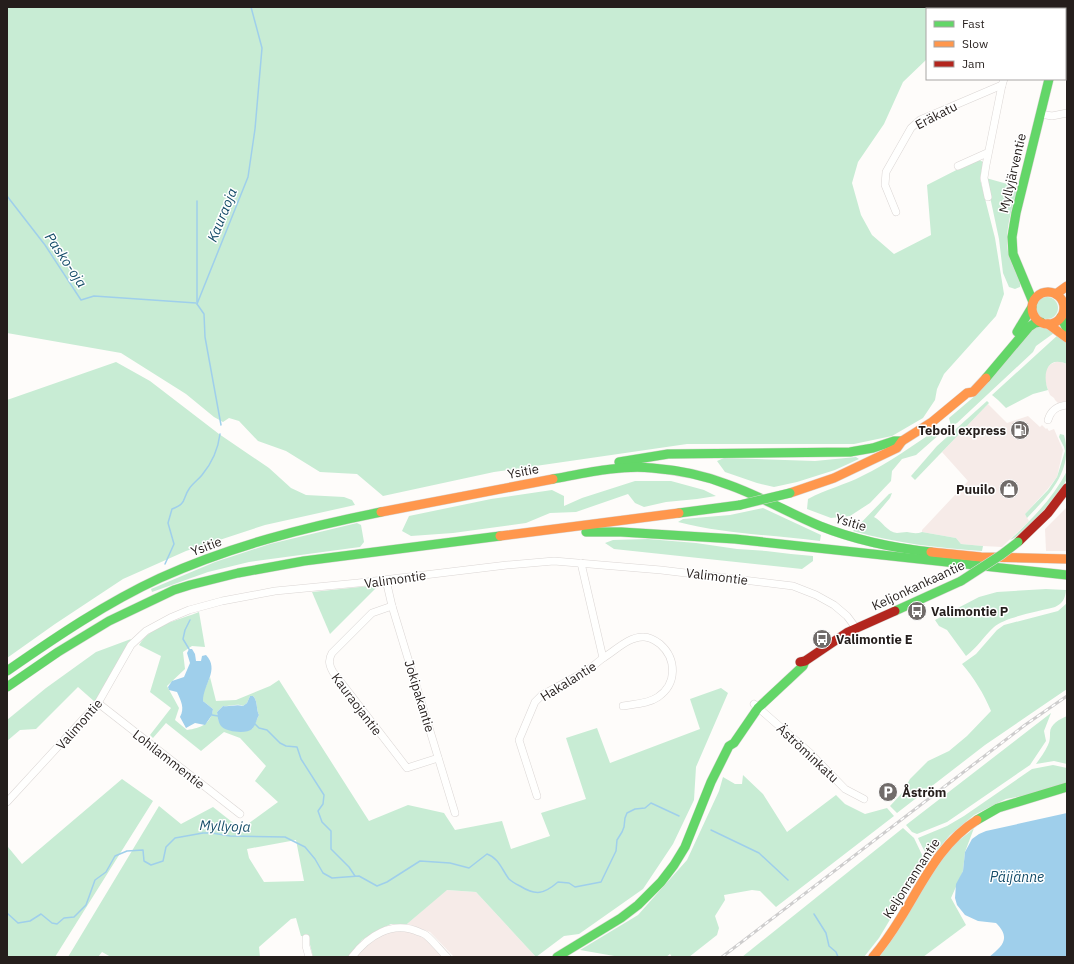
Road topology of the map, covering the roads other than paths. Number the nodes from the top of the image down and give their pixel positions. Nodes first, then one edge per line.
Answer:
1 (1049, 80) edge
2 (1003, 82) edge
3 (1067, 113) edge
4 (1040, 114) junction
5 (987, 154) junction
6 (958, 166) dead end
7 (988, 197) dead end
8 (896, 212) dead end
9 (1021, 274) junction
10 (1067, 286) edge
11 (1044, 292) junction
12 (1056, 294) junction
13 (1065, 303) edge
14 (1032, 305) junction
15 (1061, 317) junction
16 (1045, 323) junction
17 (1067, 329) edge
18 (1067, 338) edge
19 (967, 393) junction
20 (1067, 405) edge
21 (1048, 420) dead end
22 (902, 441) junction
23 (571, 476) junction
24 (1067, 488) edge
25 (548, 530) junction
26 (1067, 558) edge
27 (581, 563) junction
28 (1067, 575) edge
29 (386, 580) junction
30 (392, 606) junction
31 (856, 628) junction
32 (603, 658) junction
33 (7, 671) edge
34 (7, 687) edge
35 (98, 703) junction
36 (622, 706) dead end
37 (756, 706) junction
38 (438, 758) junction
39 (1067, 787) edge
40 (537, 796) dead end
41 (864, 799) dead end
42 (7, 802) edge
43 (455, 813) dead end
44 (240, 814) dead end
45 (306, 938) dead end
46 (309, 957) edge
47 (352, 957) edge
48 (446, 957) edge
49 (557, 957) edge
50 (873, 957) edge

1 - 4 main road, Myllyjärventie
2 - 5 street
2 - 8 street, Eräkatu
3 - 4 street
4 - 9 main road, Myllyjärventie
5 - 6 street
5 - 7 street
9 - 11 main road, Myllyjärventie
9 - 14 main road, Myllyjärventie
10 - 12 main road
11 - 12 main road
11 - 14 main road
12 - 13 main road
13 - 15 main road
14 - 16 main road
14 - 19 main road
15 - 16 main road
15 - 17 main road
16 - 18 main road
16 - 19 main road
19 - 22 main road
20 - 21 street
22 - 23 main road
22 - 25 main road, bridge
23 - 26 main road, Ysitie
23 - 33 main road, Ysitie
24 - 31 main road, Keljonkankaantie, bridge
25 - 28 main road
25 - 34 main road
27 - 29 street, Valimontie
27 - 31 street, Valimontie
27 - 32 street, Hakalantie
29 - 30 street, Jokipakantie
29 - 35 street, Valimontie
30 - 38 street, Jokipakantie
30 - 38 street, Kauraojantie
31 - 37 main road, Keljonkankaantie
32 - 36 street
32 - 40 street, Hakalantie
35 - 42 street, Valimontie
35 - 44 street, Lohilammentie
37 - 41 street, Äströminkatu
37 - 49 main road, Keljonkankaantie
38 - 43 street, Jokipakantie
39 - 50 main road, Keljonrannantie
45 - 46 street
47 - 48 street

